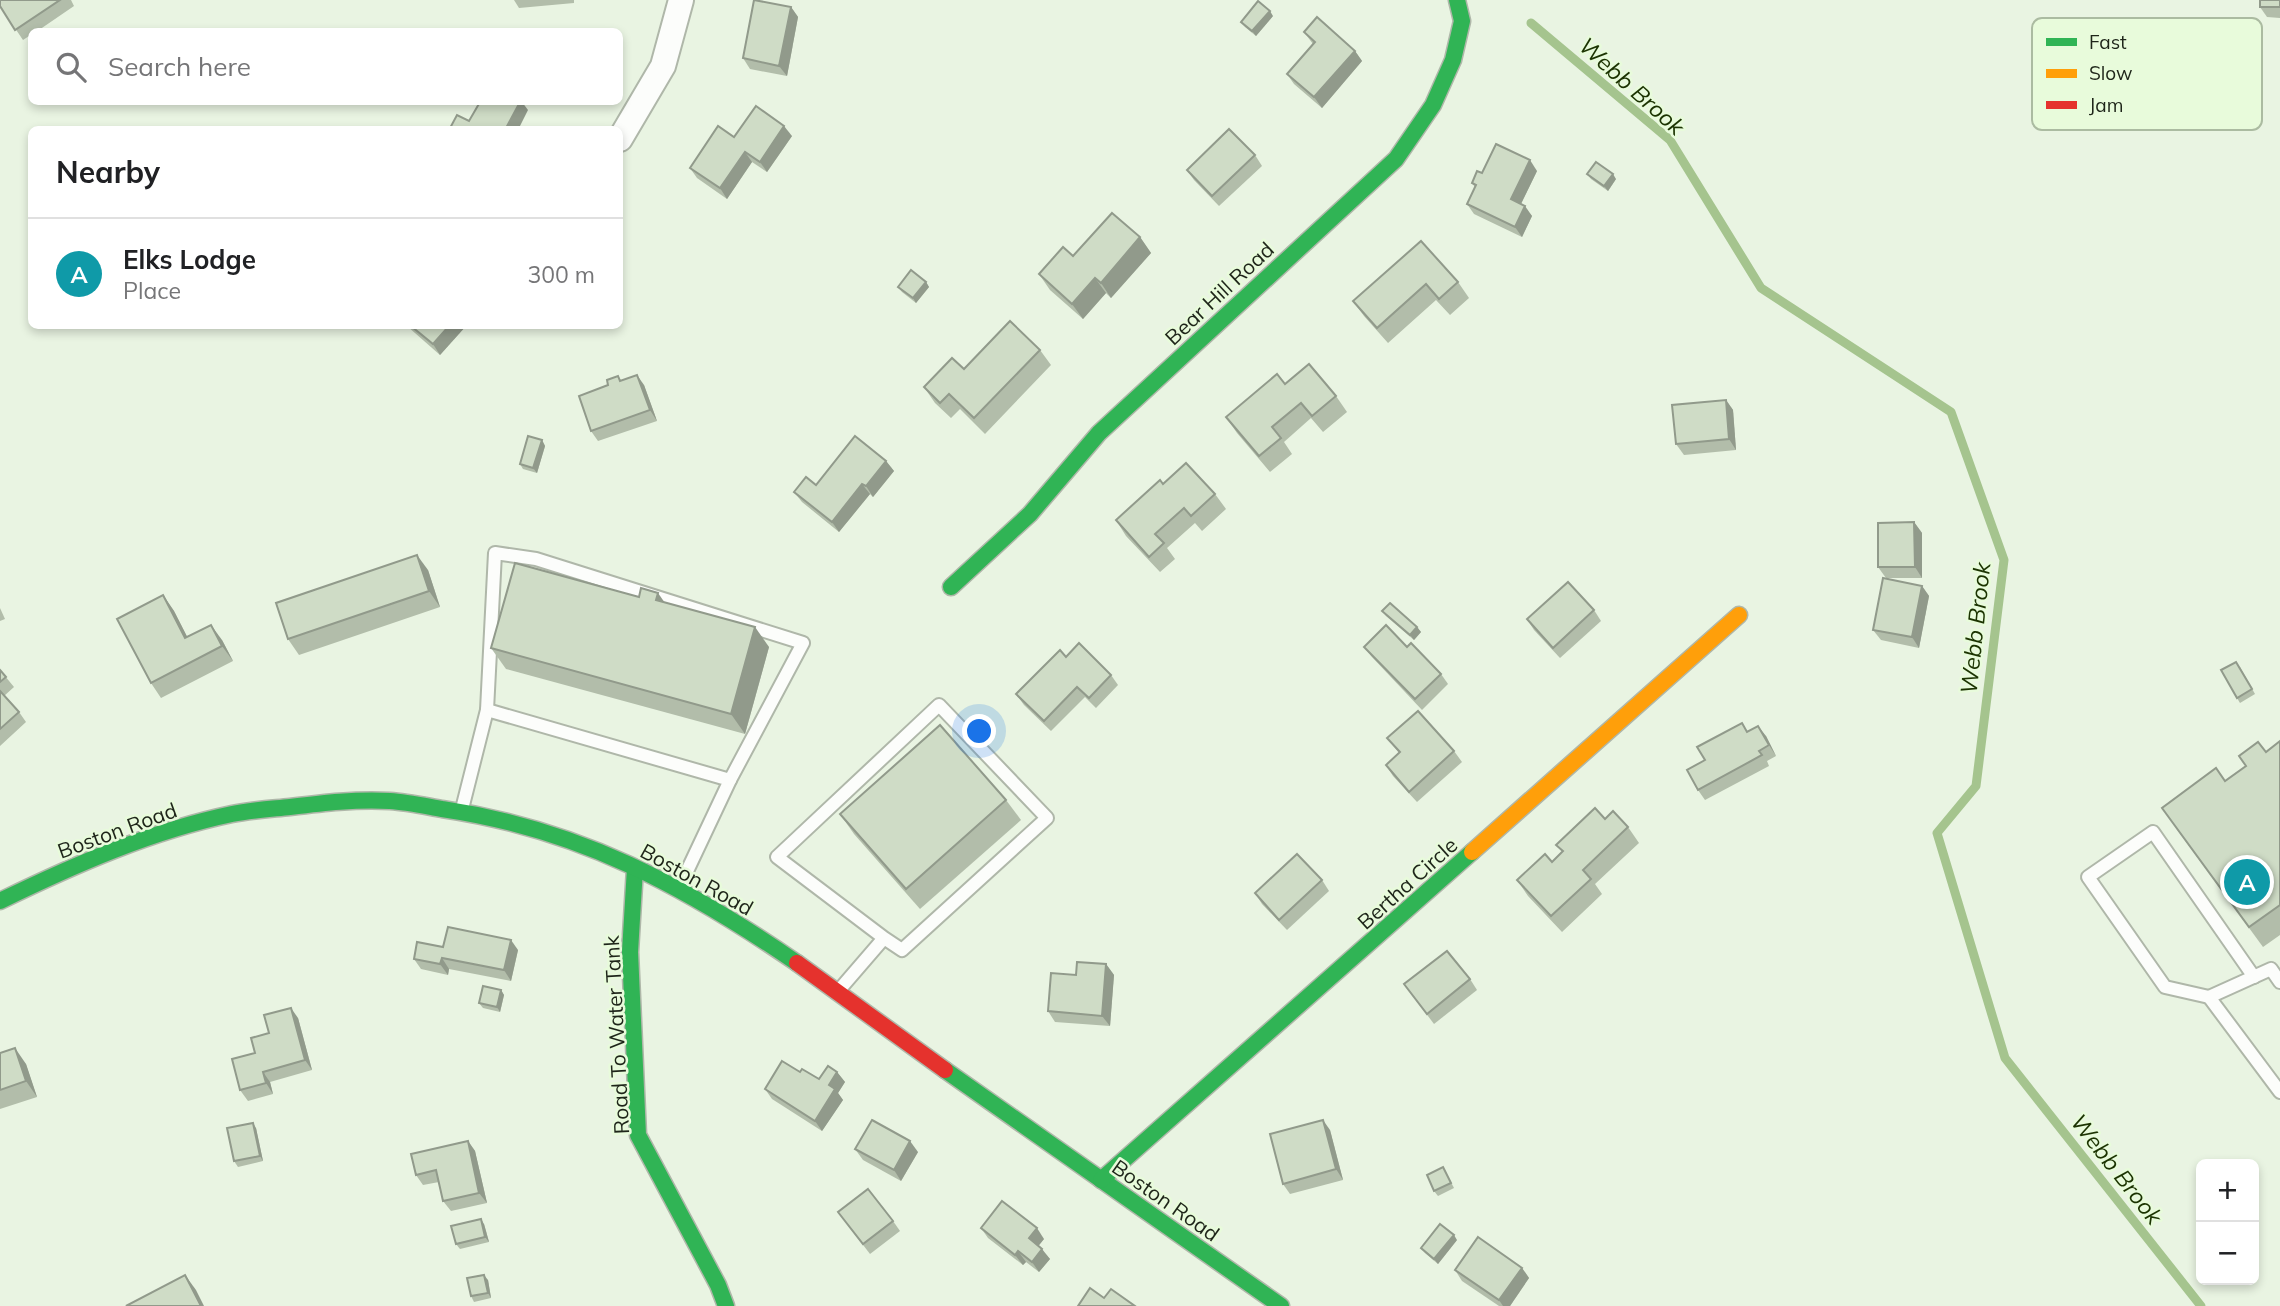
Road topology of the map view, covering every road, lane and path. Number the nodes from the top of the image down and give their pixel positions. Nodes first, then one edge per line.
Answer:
1 (681, 0) edge
2 (1457, 0) edge
3 (623, 134) edge
4 (951, 587) dead end
5 (1738, 615) dead end
6 (487, 710) junction
7 (730, 780) junction
8 (462, 810) junction
9 (635, 868) junction
10 (678, 889) junction
11 (0, 901) edge
12 (884, 938) junction
13 (2254, 977) junction
14 (2280, 982) edge
15 (837, 992) junction
16 (2209, 997) junction
17 (2280, 1092) edge
18 (1101, 1180) junction
19 (1278, 1305) edge
20 (726, 1306) edge

1 - 3 street
2 - 4 street, Bear Hill Road
5 - 18 street, Bertha Circle
6 - 7 lane
6 - 7 lane
6 - 8 lane
7 - 10 lane
8 - 9 street, Boston Road
8 - 11 street, Boston Road
9 - 10 street, Boston Road
9 - 20 street, Road To Water Tank
10 - 15 street, Boston Road
12 - 12 lane
12 - 15 lane
13 - 14 lane
13 - 16 lane
13 - 16 lane
15 - 18 street, Boston Road
16 - 17 lane
18 - 19 street, Boston Road

